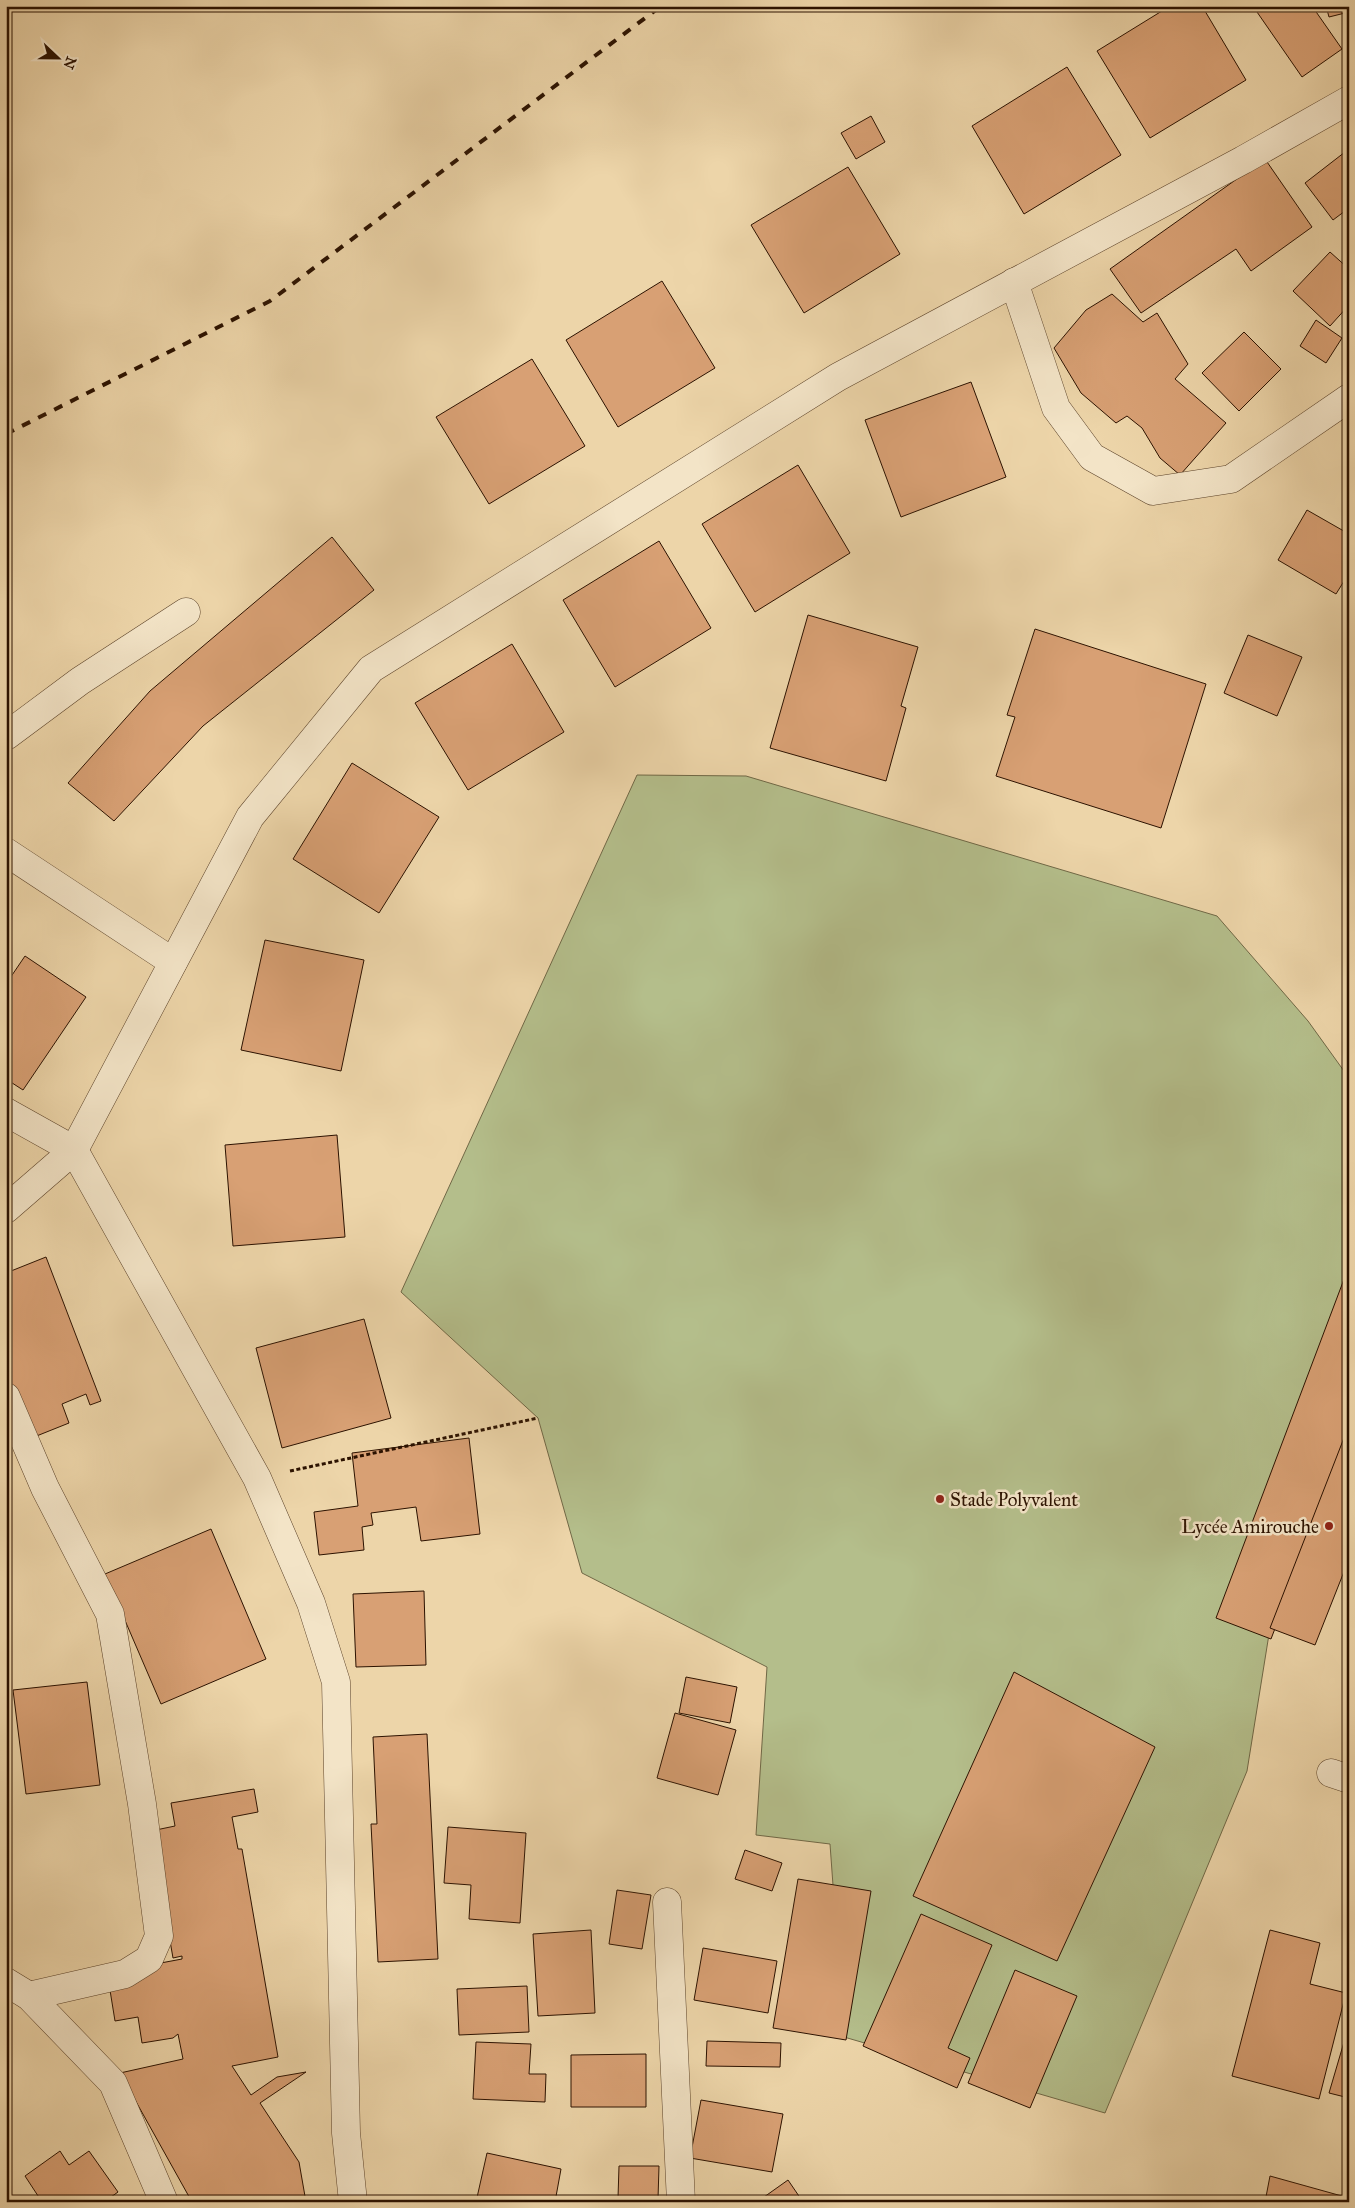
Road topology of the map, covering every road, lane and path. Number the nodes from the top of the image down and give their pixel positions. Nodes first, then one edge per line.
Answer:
1 (1349, 100) edge
2 (1014, 282) junction
3 (1349, 398) edge
4 (186, 612) dead end
5 (6, 736) edge
6 (6, 852) edge
7 (173, 962) junction
8 (6, 1112) edge
9 (74, 1150) junction
10 (6, 1209) edge
11 (6, 1398) edge
12 (538, 1418) dead end
13 (257, 1478) junction
14 (667, 1902) dead end
15 (18, 1989) edge
16 (164, 2202) edge
17 (353, 2202) edge
18 (681, 2202) edge

1 - 2 street
2 - 3 street
2 - 7 street
4 - 5 street
6 - 7 street
7 - 9 street
8 - 9 street
9 - 10 street
9 - 13 street
11 - 15 street
12 - 13 path
13 - 17 street
14 - 18 street
15 - 16 street

